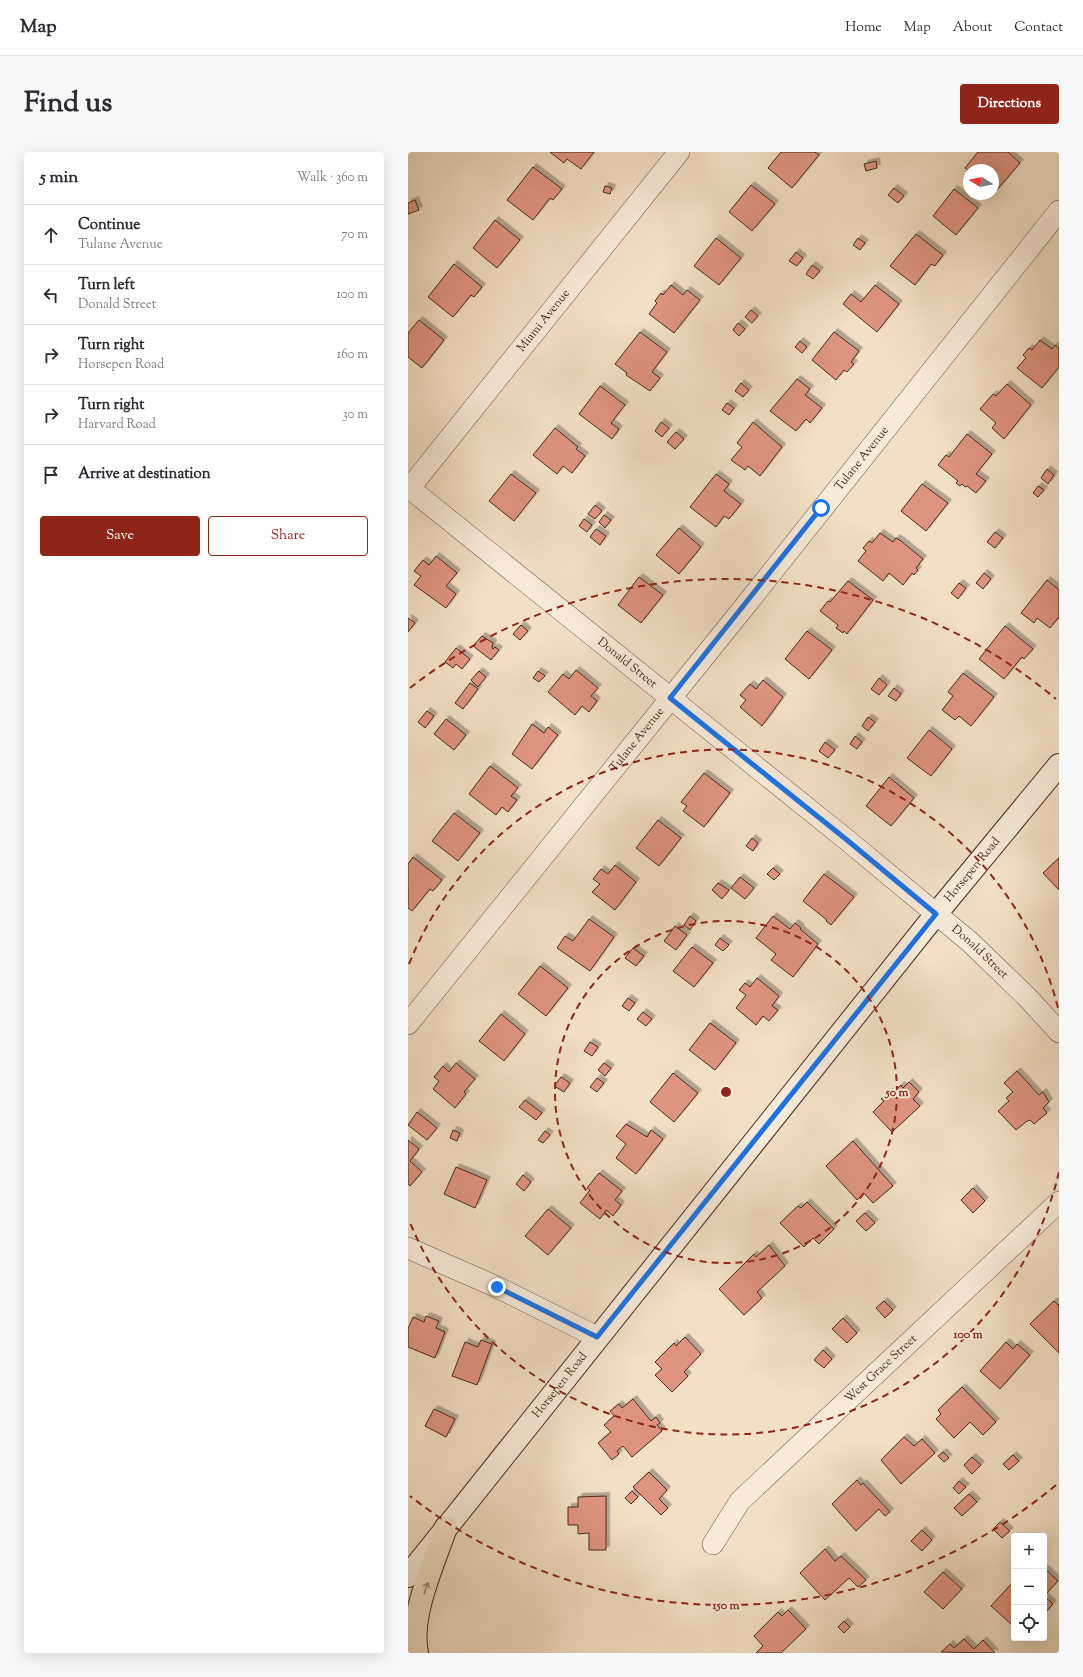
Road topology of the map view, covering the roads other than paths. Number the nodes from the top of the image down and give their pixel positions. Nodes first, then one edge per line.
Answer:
1 (678, 152) edge
2 (1059, 211) edge
3 (408, 488) edge
4 (670, 698) junction
5 (1059, 765) edge
6 (936, 914) junction
7 (408, 1024) edge
8 (1059, 1032) edge
9 (1059, 1202) edge
10 (408, 1248) edge
11 (597, 1337) junction
12 (446, 1528) junction
13 (713, 1544) dead end
14 (408, 1576) edge
15 (417, 1653) edge

1 - 3 street, Miami Avenue
2 - 4 street, Tulane Avenue
3 - 4 street, Donald Street
4 - 6 street, Donald Street
4 - 7 street, Tulane Avenue
5 - 6 street, Horsepen Road
6 - 8 street, Donald Street
6 - 11 street, Horsepen Road
9 - 13 street, West Grace Street
10 - 11 street
11 - 12 street, Horsepen Road
12 - 14 street, Horsepen Road
15 -> 12 main road

